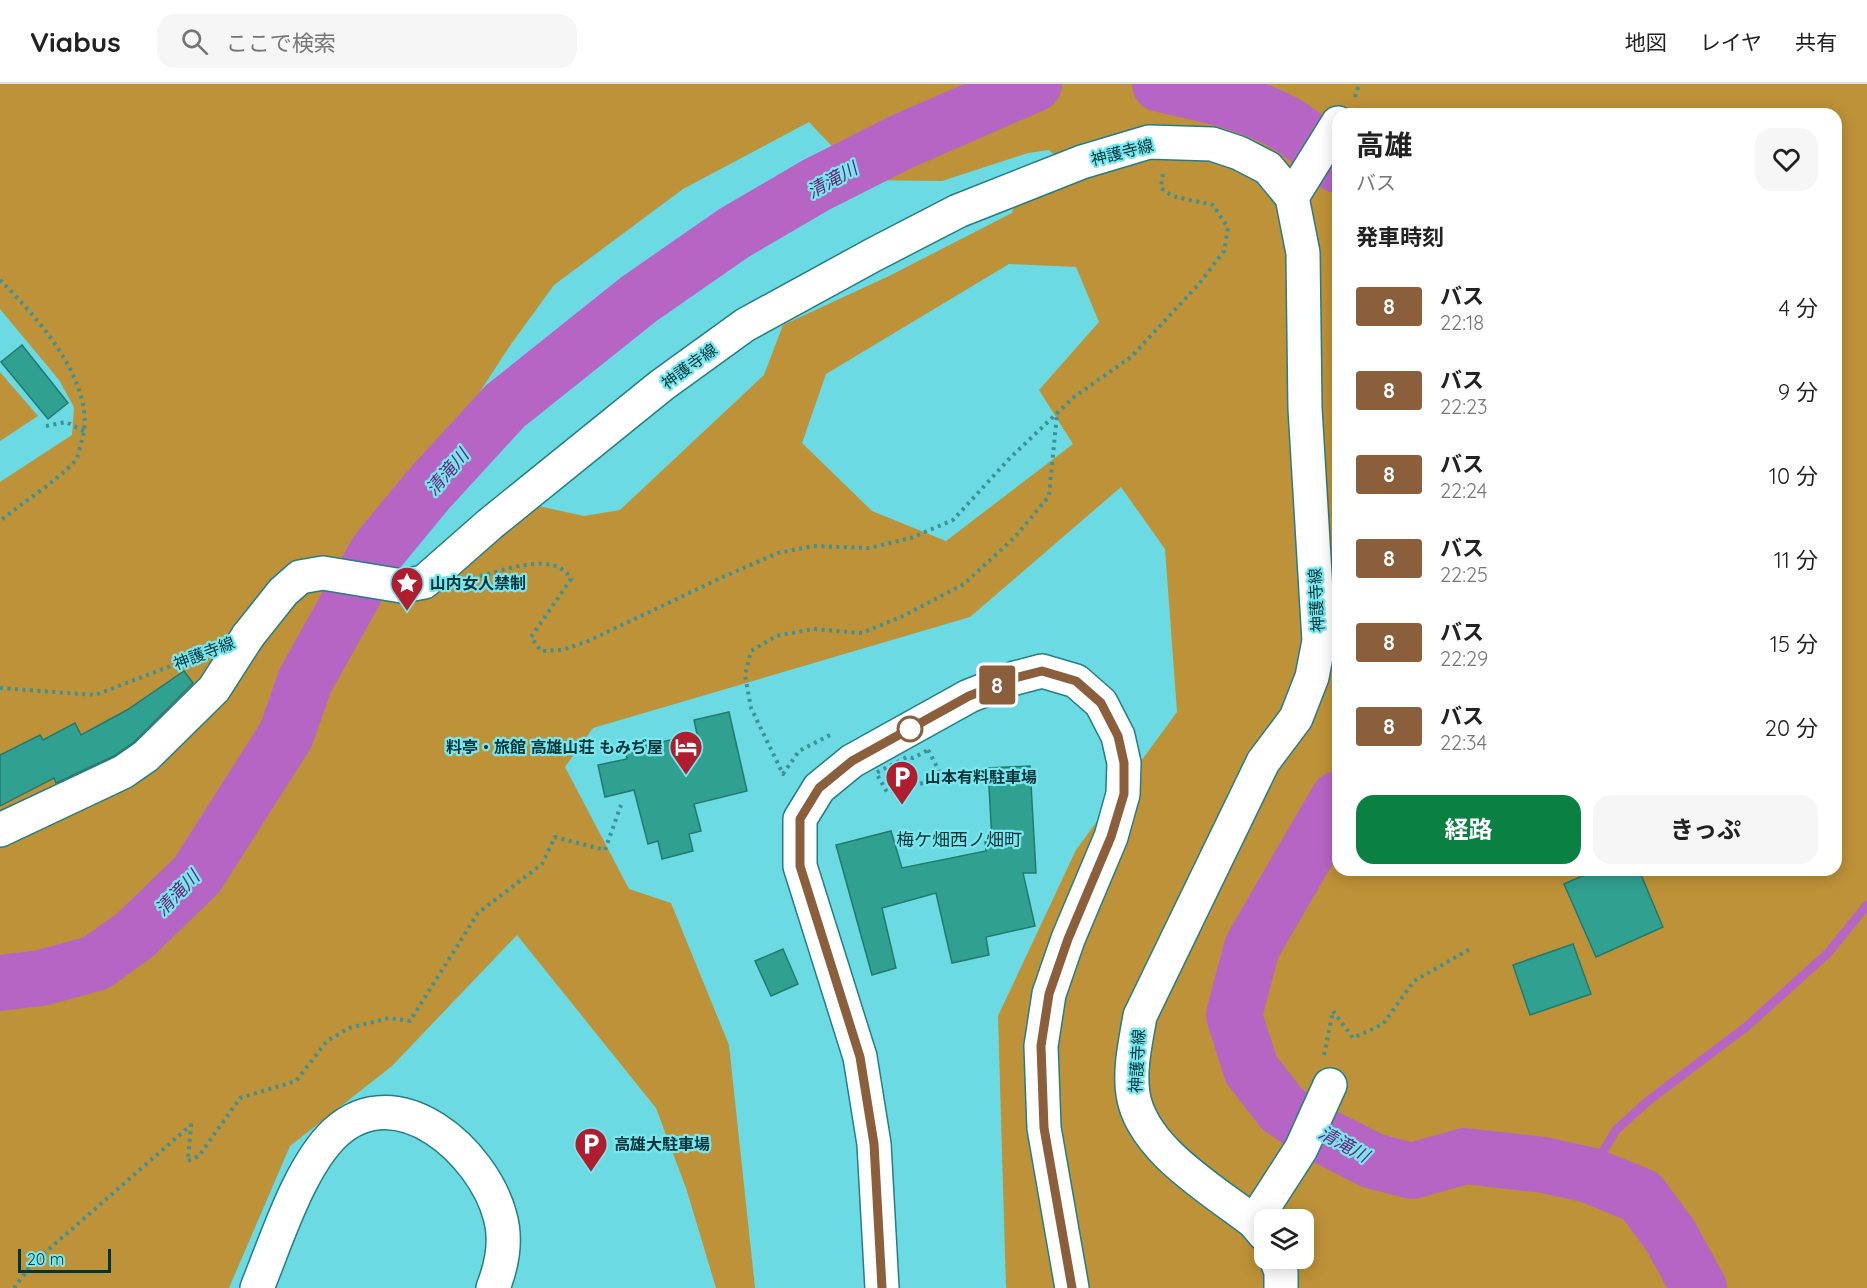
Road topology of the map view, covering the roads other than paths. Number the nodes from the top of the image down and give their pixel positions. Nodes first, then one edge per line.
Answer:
1 (1332, 133) edge
2 (1295, 192) junction
3 (0, 830) edge
4 (1330, 1085) road end
5 (1269, 1209) edge
6 (1254, 1224) edge
7 (1280, 1269) edge
8 (257, 1288) edge
9 (493, 1288) edge
10 (882, 1288) edge
11 (1072, 1288) edge
12 (1281, 1288) edge

1 - 2 main road
2 - 3 main road, 神護寺線
2 - 6 main road, 神護寺線
4 - 5 main road
7 - 12 main road
8 - 9 main road
10 - 11 main road

